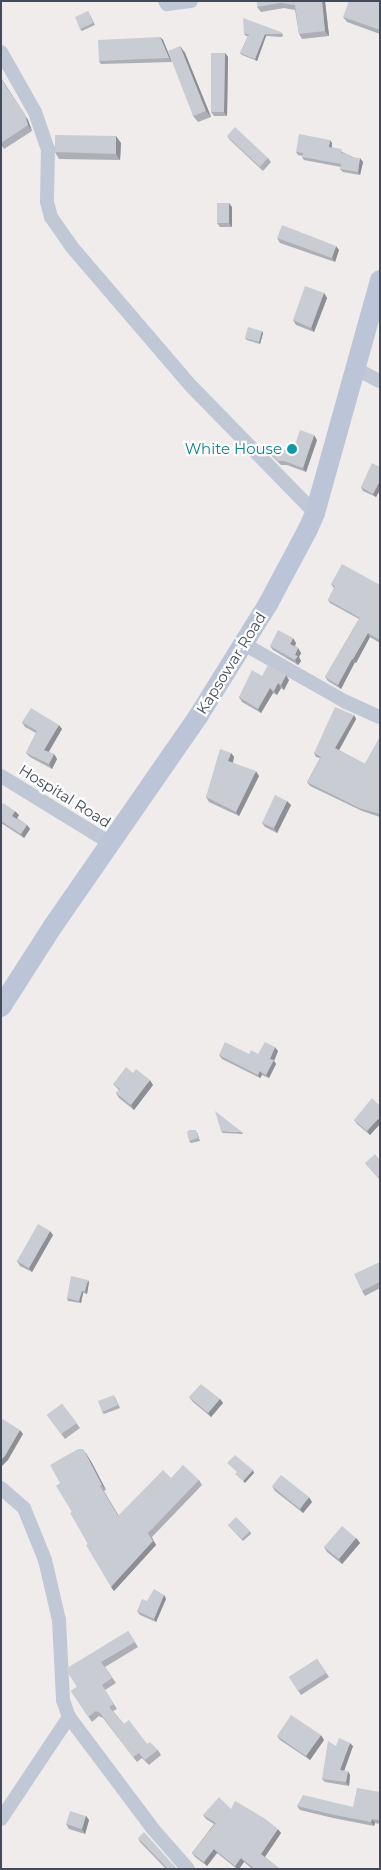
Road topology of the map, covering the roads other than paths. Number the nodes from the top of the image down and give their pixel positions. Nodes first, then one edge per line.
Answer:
1 (165, 1) edge
2 (191, 1) edge
3 (1, 52) edge
4 (380, 280) edge
5 (356, 369) junction
6 (380, 381) edge
7 (315, 513) junction
8 (242, 643) junction
9 (380, 717) edge
10 (1, 776) edge
11 (112, 844) junction
12 (1, 1007) edge
13 (1, 1488) edge
14 (69, 1717) junction
15 (1, 1819) edge
16 (188, 1869) edge

1 - 2 street
3 - 7 street
4 - 5 main road, Kapsowar Road
5 - 6 street
5 - 7 main road, Kapsowar Road
7 - 8 main road, Kapsowar Road
8 - 9 street
8 - 11 main road, Kapsowar Road
10 - 11 street, Hospital Road
11 - 12 main road, Kapsowar Road
13 - 14 street
14 - 15 street
14 - 16 street

